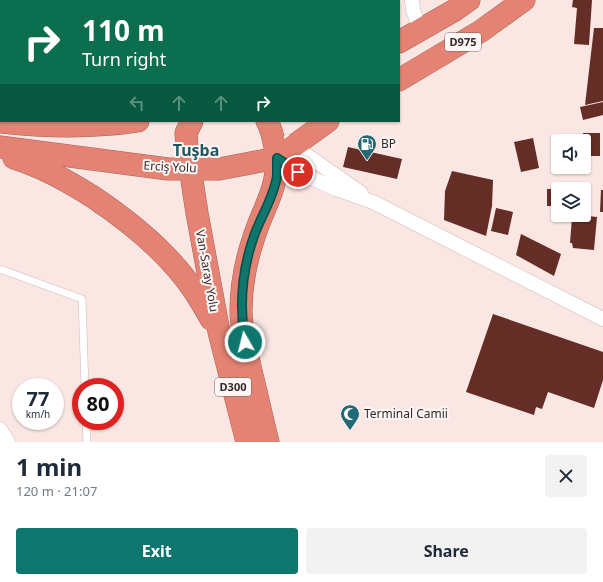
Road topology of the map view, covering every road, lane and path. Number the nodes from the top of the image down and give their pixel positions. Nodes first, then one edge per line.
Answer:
1 (412, 0) edge
2 (468, 0) edge
3 (524, 0) edge
4 (420, 30) junction
5 (400, 41) edge
6 (400, 79) edge
7 (0, 122) edge
8 (128, 122) edge
9 (192, 122) edge
10 (326, 122) edge
11 (270, 126) edge
12 (0, 147) edge
13 (285, 152) junction
14 (0, 153) edge
15 (190, 170) junction
16 (373, 202) junction
17 (0, 269) edge
18 (603, 319) edge
19 (219, 332) junction
20 (85, 378) edge
21 (0, 429) edge
22 (86, 430) edge
23 (8, 442) edge
24 (87, 442) edge
25 (247, 442) edge
26 (268, 442) edge

1 - 4 street
2 - 4 highway, D975
3 - 6 highway, D975
4 - 5 highway, D975
7 - 8 highway
9 - 15 highway, Van-Saray Yolu
10 - 13 highway, Erciş Yolu
11 - 13 highway
12 - 15 highway, Erciş Yolu
13 - 15 highway, Erciş Yolu
13 - 16 street
13 - 16 street
13 - 26 highway, D300
14 - 19 highway
15 - 19 highway, Van-Saray Yolu
16 - 18 street
17 - 20 lane
19 - 25 highway, Van-Saray Yolu / D300
21 - 23 street
22 - 24 lane

